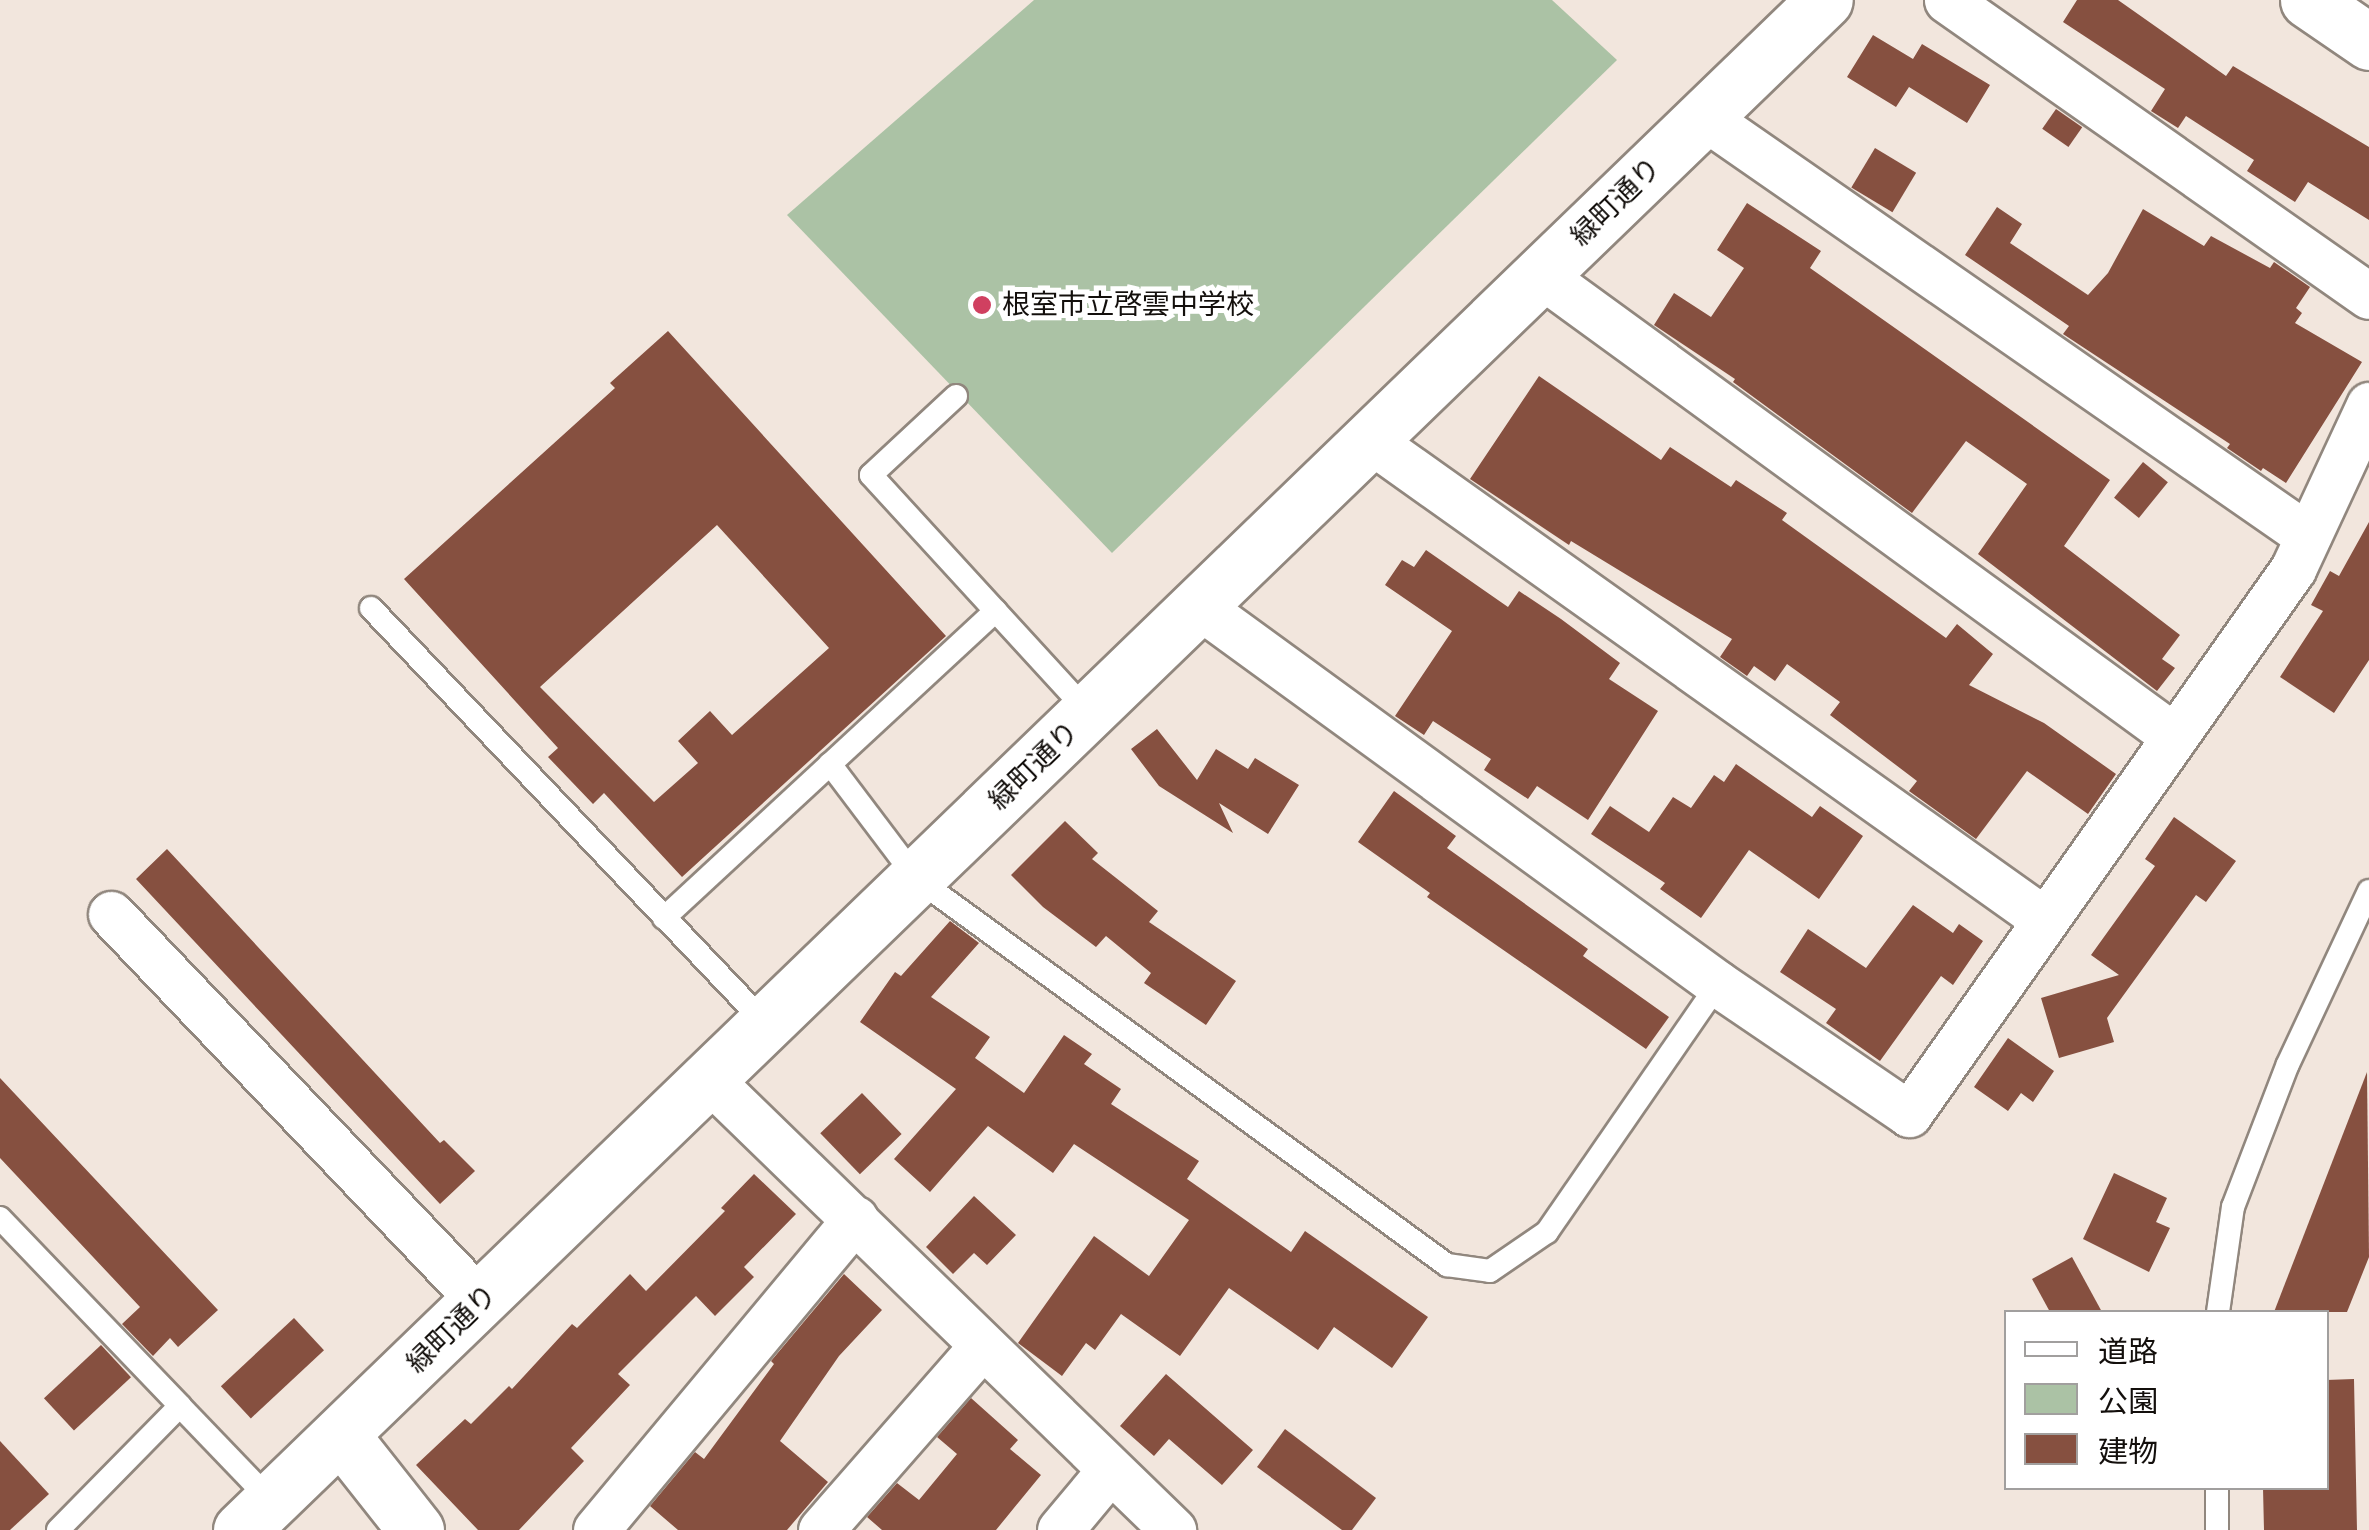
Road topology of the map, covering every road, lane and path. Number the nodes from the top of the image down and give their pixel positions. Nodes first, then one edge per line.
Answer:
1 (1946, 0) edge
2 (2308, 0) edge
3 (1818, 2) edge
4 (2369, 42) edge
5 (1704, 117) junction
6 (1541, 275) junction
7 (2369, 296) edge
8 (956, 396) dead end
9 (2369, 406) edge
10 (1370, 440) junction
11 (2308, 536) junction
12 (1200, 606) junction
13 (371, 608) dead end
14 (996, 611) junction
15 (1089, 713) junction
16 (2174, 737) junction
17 (830, 764) junction
18 (917, 879) junction
19 (2369, 891) edge
20 (111, 914) dead end
21 (664, 918) junction
22 (2045, 920) junction
23 (1718, 984) junction
24 (767, 1024) junction
25 (710, 1080) junction
26 (0, 1218) edge
27 (856, 1219) junction
28 (480, 1302) junction
29 (2218, 1310) edge
30 (982, 1346) junction
31 (180, 1406) junction
32 (341, 1435) junction
33 (1110, 1470) junction
34 (2217, 1490) edge
35 (256, 1515) edge
36 (58, 1530) edge
37 (416, 1530) edge
38 (596, 1530) edge
39 (821, 1530) edge
40 (1060, 1530) edge
41 (1174, 1530) edge
42 (2217, 1530) edge

1 - 7 street
2 - 4 street
3 - 5 street, 緑町通り
5 - 6 street, 緑町通り
5 - 11 street
6 - 10 street, 緑町通り
6 - 16 street
8 - 14 lane
9 - 11 street
10 - 12 street, 緑町通り
10 - 22 street
11 - 16 street
12 - 15 street, 緑町通り
12 - 23 street
13 - 21 lane
14 - 15 lane
14 - 17 lane
15 - 18 street, 緑町通り
16 - 22 street
17 - 18 lane
17 - 21 lane
18 - 23 lane
18 - 24 street, 緑町通り
19 - 29 lane
20 - 28 street
21 - 24 lane
22 - 23 street
24 - 25 street, 緑町通り
25 - 27 street
25 - 28 street, 緑町通り
26 - 31 lane
27 - 30 street
27 - 38 street
28 - 32 street, 緑町通り
30 - 33 street
30 - 39 street
31 - 35 lane
31 - 36 lane
32 - 35 street, 緑町通り
32 - 37 street
33 - 40 street
33 - 41 street
34 - 42 lane

